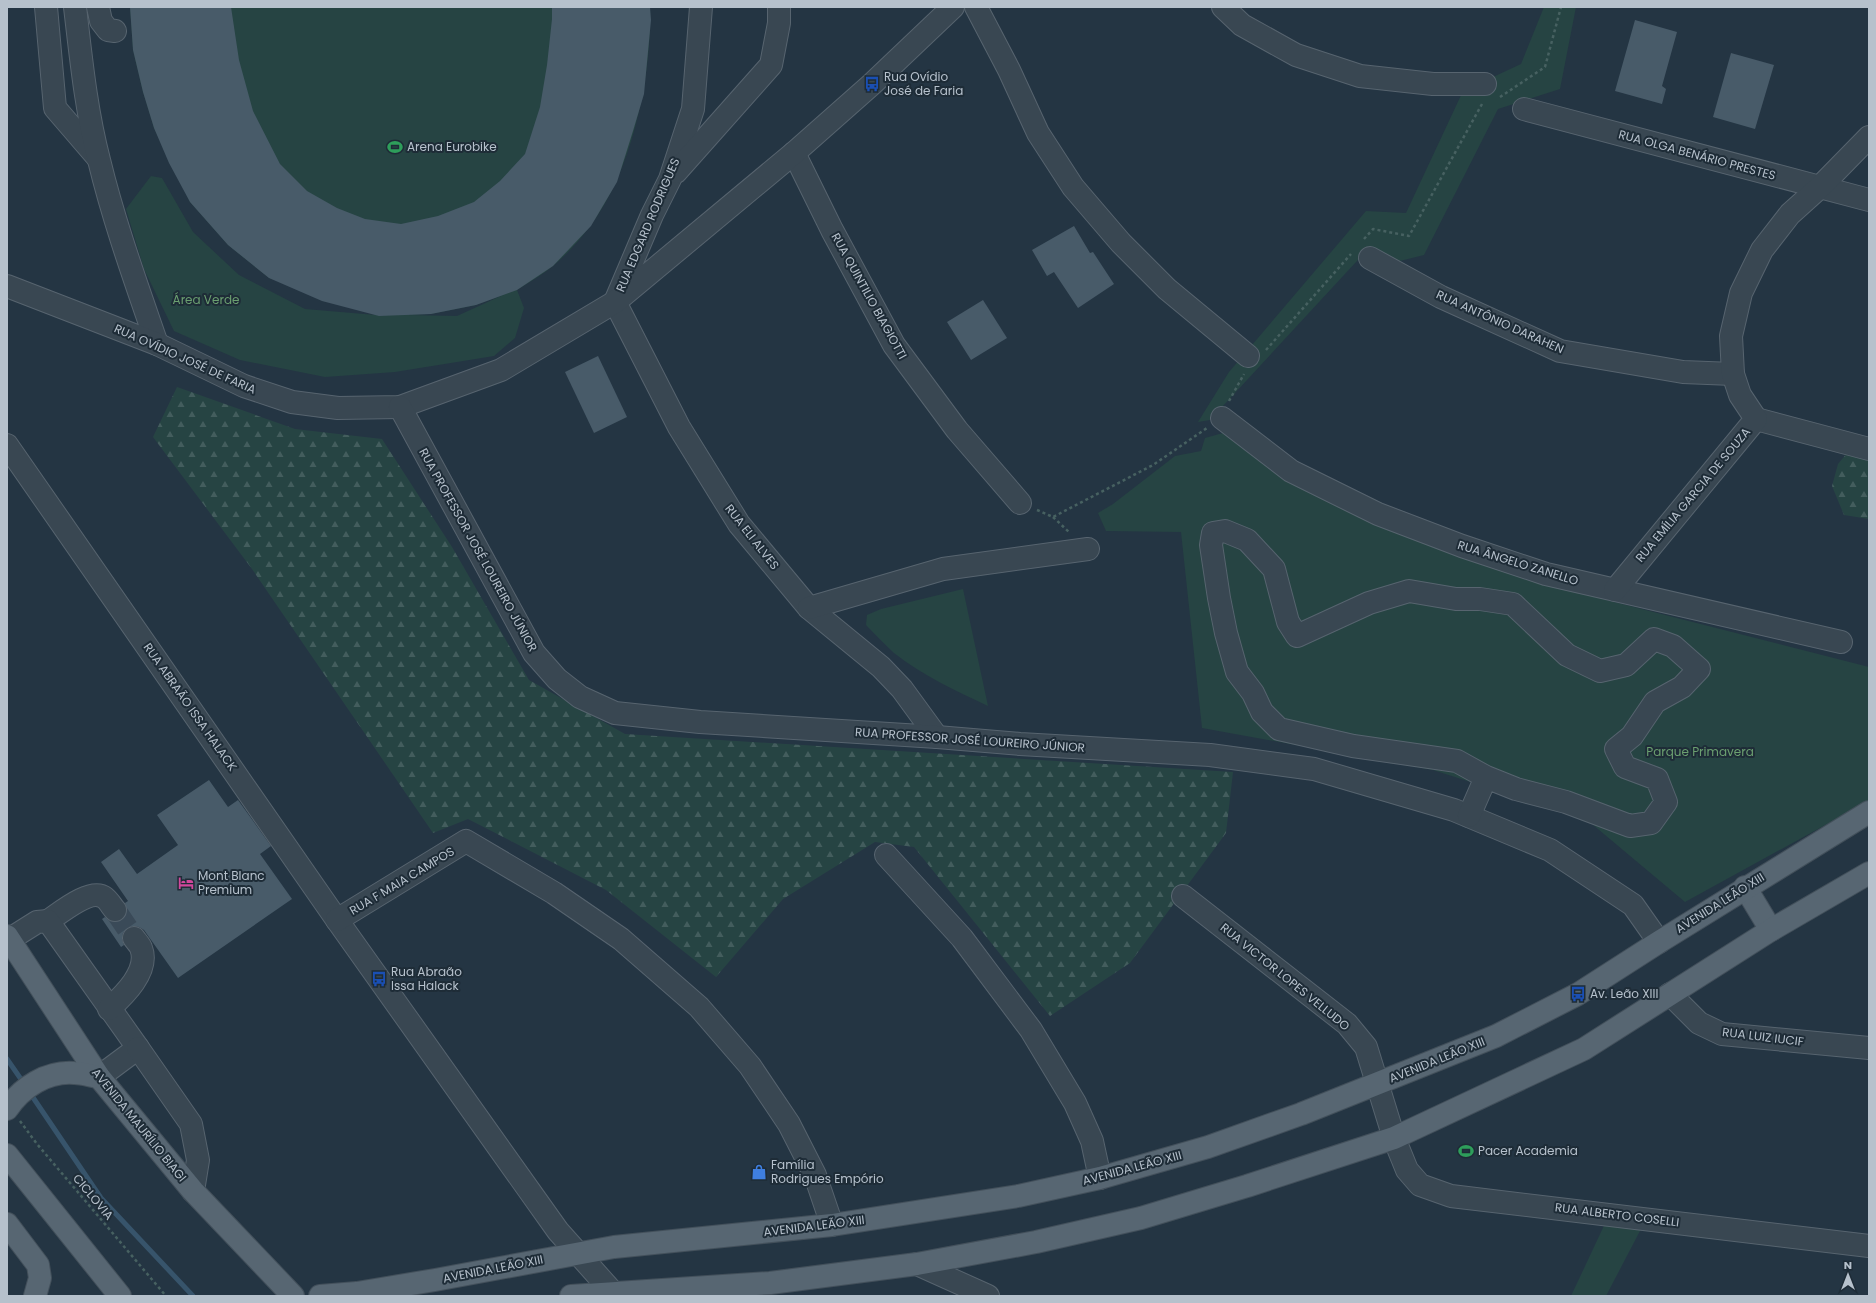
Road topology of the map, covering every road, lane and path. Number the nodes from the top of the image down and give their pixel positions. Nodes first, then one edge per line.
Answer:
1 (46, 7) edge
2 (75, 7) edge
3 (98, 7) edge
4 (701, 7) edge
5 (780, 7) edge
6 (953, 7) edge
7 (976, 7) edge
8 (1222, 7) edge
9 (1561, 7) edge
10 (115, 31) dead end
11 (1489, 95) junction
12 (1503, 96) junction
13 (1524, 109) joint
14 (1869, 137) edge
15 (794, 153) junction
16 (98, 158) junction
17 (670, 179) junction
18 (1820, 187) junction
19 (1869, 200) edge
20 (1362, 250) junction
21 (7, 286) edge
22 (615, 302) junction
23 (157, 344) junction
24 (1248, 356) junction
25 (1733, 374) junction
26 (400, 407) junction
27 (1222, 418) junction
28 (1756, 419) junction
29 (7, 445) edge
30 (1869, 449) edge
31 (1020, 503) joint
32 (1088, 549) dead end
33 (1615, 590) junction
34 (809, 608) junction
35 (1841, 642) dead end
36 (937, 737) junction
37 (1486, 777) junction
38 (1869, 812) edge
39 (1469, 816) junction
40 (886, 855) dead end
41 (1869, 874) edge
42 (1745, 887) junction
43 (1183, 896) dead end
44 (115, 910) tunnel mouth
45 (337, 920) junction
46 (48, 921) junction
47 (1771, 930) junction
48 (8, 938) edge
49 (134, 938) tunnel mouth
50 (1659, 942) junction
51 (1670, 994) junction
52 (109, 1009) junction
53 (138, 1048) junction
54 (1869, 1048) edge
55 (99, 1078) junction
56 (1379, 1084) junction
57 (13, 1108) edge
58 (1394, 1138) junction
59 (7, 1155) edge
60 (1100, 1178) junction
61 (193, 1191) junction
62 (7, 1224) edge
63 (832, 1225) junction
64 (1869, 1246) edge
65 (579, 1253) junction
66 (917, 1264) junction
67 (614, 1295) edge
68 (36, 1296) edge
69 (120, 1296) edge
70 (166, 1296) edge
71 (293, 1296) edge
72 (320, 1296) edge
73 (571, 1296) edge
74 (988, 1296) edge

1 - 16 street
2 - 16 street
3 - 10 street
4 - 17 street, RUA EDGARD RODRIGUES
5 - 17 street
6 - 15 street, RUA OVÍDIO JOSÉ DE FARIA
7 - 24 street
8 - 11 street
9 - 12 path
11 - 12 path
11 - 12 path
11 - 20 path
12 - 13 path
13 - 18 street, RUA OLGA BENÁRIO PRESTES
14 - 18 street, RUA EMÍLIA GARCIA DE SOUZA
15 - 22 street, RUA OVÍDIO JOSÉ DE FARIA
15 - 31 street, RUA QUINTILIO BIAGIOTTI
16 - 23 street
17 - 22 street, RUA EDGARD RODRIGUES
18 - 19 street, RUA OLGA BENÁRIO PRESTES
18 - 25 street, RUA EMÍLIA GARCIA DE SOUZA
20 - 24 path
20 - 25 street, RUA ANTÔNIO DARAHEN
21 - 23 street, RUA OVÍDIO JOSÉ DE FARIA
22 - 26 street, RUA OVÍDIO JOSÉ DE FARIA
22 - 34 street, RUA ELI ALVES
23 - 26 street, RUA OVÍDIO JOSÉ DE FARIA
24 - 27 path
25 - 28 street, RUA EMÍLIA GARCIA DE SOUZA
26 - 36 street, RUA PROFESSOR JOSÉ LOUREIRO JÚNIOR
27 - 31 path
27 - 33 street, RUA ÂNGELO ZANELLO
28 - 30 street
28 - 33 street, RUA EMÍLIA GARCIA DE SOUZA
29 - 45 street, RUA ABRAÃO ISSA HALACK
32 - 34 street
33 - 35 street, RUA ÂNGELO ZANELLO
34 - 36 street, RUA ELI ALVES
36 - 39 street, RUA PROFESSOR JOSÉ LOUREIRO JÚNIOR
37 - 37 street
37 - 39 street
38 - 42 main road, AVENIDA LEÃO XIII
39 - 50 street, RUA PROFESSOR JOSÉ LOUREIRO JÚNIOR
40 - 60 street
41 - 47 main road
42 - 47 main road
42 - 50 main road, AVENIDA LEÃO XIII
43 - 56 street, RUA VICTOR LOPES VELLUDO
44 - 46 street
45 - 63 street, RUA F MAIA CAMPOS
45 - 65 street, RUA ABRAÃO ISSA HALACK
46 - 48 street
46 - 52 street
47 - 51 main road
48 - 55 main road, AVENIDA MAURÍLIO BIAGI
49 - 52 street
50 - 56 main road, AVENIDA LEÃO XIII
51 - 54 street, RUA LUIZ IUCIF
51 - 58 main road
52 - 53 street
53 - 55 street
53 - 61 street
55 - 57 main road
55 - 61 main road, AVENIDA MAURÍLIO BIAGI
56 - 58 street, RUA VICTOR LOPES VELLUDO
56 - 60 main road, AVENIDA LEÃO XIII
57 - 70 path, CICLOVIA
58 - 64 street, RUA ALBERTO COSELLI
58 - 66 main road
59 - 69 main road
60 - 63 main road, AVENIDA LEÃO XIII
61 - 71 main road, AVENIDA MAURÍLIO BIAGI
62 - 68 main road
63 - 65 main road, AVENIDA LEÃO XIII
65 - 67 street, RUA ABRAÃO ISSA HALACK
65 - 72 main road, AVENIDA LEÃO XIII
66 - 67 main road
66 - 74 street
67 - 73 main road

